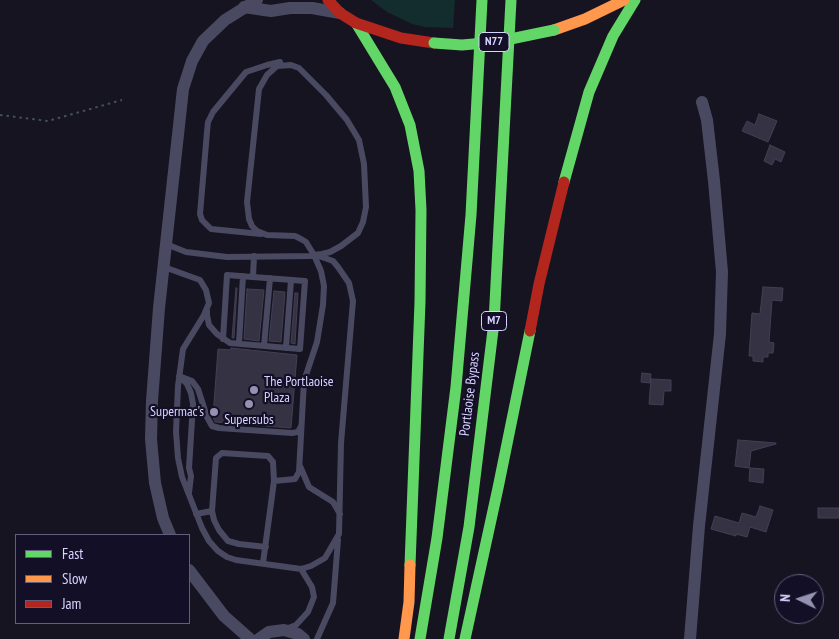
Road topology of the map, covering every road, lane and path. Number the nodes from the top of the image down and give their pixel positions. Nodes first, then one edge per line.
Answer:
1 (258, 0) edge
2 (328, 0) edge
3 (482, 0) edge
4 (511, 0) edge
5 (624, 0) edge
6 (635, 0) edge
7 (244, 7) junction
8 (340, 13) junction
9 (356, 23) junction
10 (291, 65) junction
11 (122, 100) dead end
12 (702, 102) dead end
13 (0, 115) edge
14 (263, 234) junction
15 (166, 244) junction
16 (314, 255) junction
17 (254, 256) junction
18 (164, 267) junction
19 (243, 276) junction
20 (253, 277) junction
21 (270, 278) junction
22 (292, 280) junction
23 (209, 303) junction
24 (223, 339) junction
25 (239, 343) junction
26 (264, 346) junction
27 (286, 348) junction
28 (179, 376) junction
29 (302, 425) junction
30 (299, 465) junction
31 (274, 481) junction
32 (189, 497) junction
33 (212, 511) junction
34 (196, 514) junction
35 (340, 514) junction
36 (170, 534) edge
37 (339, 534) junction
38 (266, 547) junction
39 (263, 563) junction
40 (301, 569) junction
41 (190, 571) edge
42 (284, 630) junction
43 (250, 639) edge
44 (259, 639) edge
45 (304, 639) edge
46 (317, 639) edge
47 (404, 639) edge
48 (420, 639) edge
49 (449, 639) edge
50 (465, 639) edge
51 (690, 639) edge

1 - 7 street
2 - 8 main road, N77
3 - 48 main road, Portlaoise Bypass / M7
4 - 49 main road, Portlaoise Bypass / M7
5 - 9 main road, N77, bridge
6 - 50 main road
7 - 8 street
7 - 15 street
8 - 9 main road, N77
9 - 47 main road
10 - 14 lane
10 - 14 lane
10 - 16 lane
11 - 13 path
12 - 51 street
14 - 16 lane
15 - 17 lane
15 - 18 street
16 - 17 lane
16 - 29 lane
16 - 35 lane
17 - 20 lane
18 - 23 lane
18 - 36 street
19 - 20 lane
19 - 24 lane
19 - 25 lane
20 - 21 lane
21 - 22 lane
21 - 26 lane
22 - 27 lane
22 - 27 lane
23 - 24 lane
23 - 28 lane
24 - 25 lane
25 - 26 lane
26 - 27 lane
28 - 29 lane
28 - 32 lane
28 - 32 lane
29 - 30 lane
30 - 31 lane
30 - 35 lane
31 - 33 lane
31 - 38 lane
32 - 34 lane
33 - 34 lane
33 - 38 lane
34 - 39 lane
35 - 37 lane
37 - 40 lane
37 - 46 lane
38 - 39 lane
39 - 40 lane
40 - 42 lane
41 - 43 street
42 - 44 street
42 - 45 street

